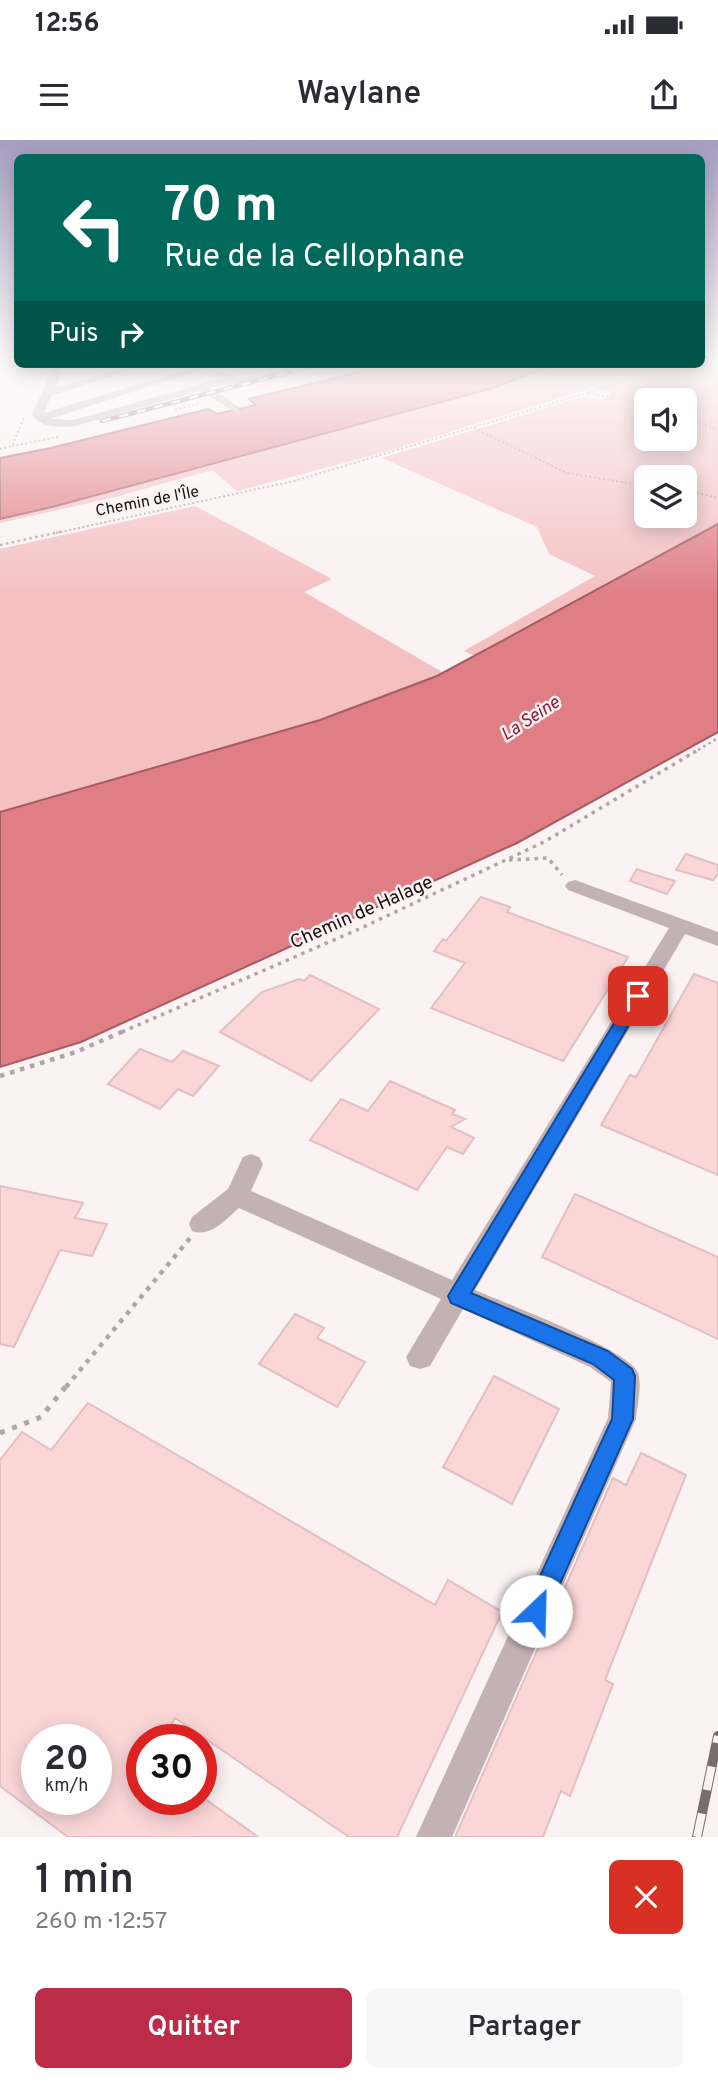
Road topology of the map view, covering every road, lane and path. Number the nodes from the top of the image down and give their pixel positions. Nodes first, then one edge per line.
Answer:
1 (435, 438) edge
2 (496, 438) edge
3 (634, 484) edge
4 (697, 492) edge
5 (718, 498) edge
6 (0, 545) edge
7 (718, 738) edge
8 (506, 860) junction
9 (575, 886) joint
10 (680, 926) junction
11 (718, 939) edge
12 (0, 1076) edge
13 (251, 1164) dead end
14 (237, 1196) junction
15 (201, 1224) joint
16 (458, 1296) junction
17 (421, 1357) dead end
18 (0, 1433) edge
19 (434, 1837) edge

1 - 6 path, Chemin de l'Île
2 - 3 path
4 - 5 path
7 - 8 path, Chemin de Halage
8 - 9 path
8 - 12 path, Chemin de Halage
9 - 10 street
10 - 11 street
10 - 16 street
13 - 14 street
14 - 15 street
14 - 16 street
15 - 18 path
16 - 17 street
16 - 19 street

